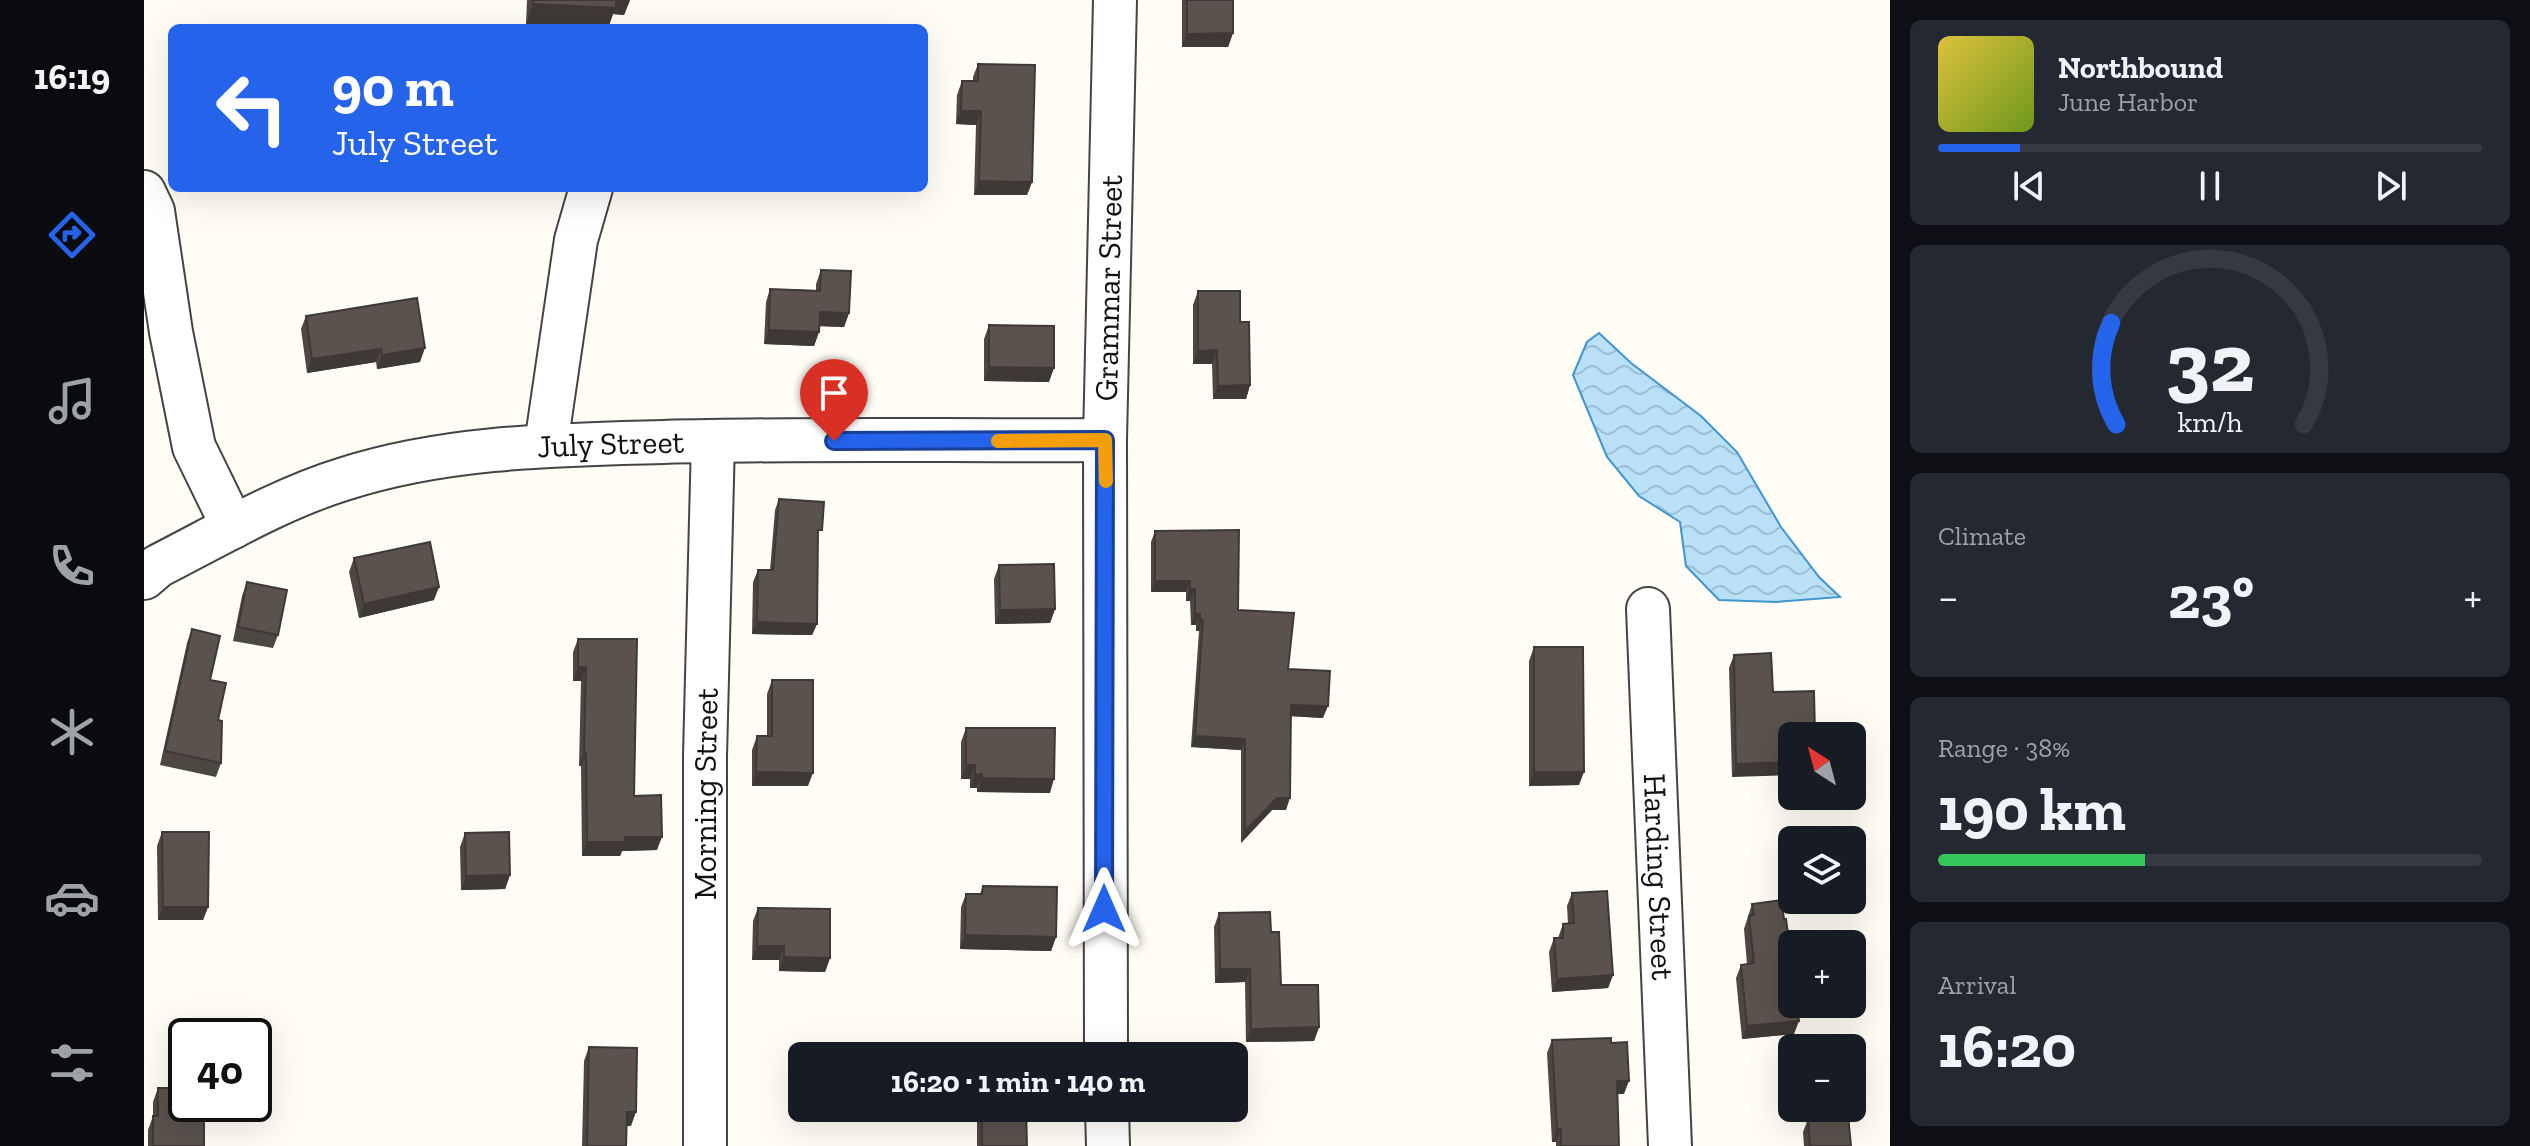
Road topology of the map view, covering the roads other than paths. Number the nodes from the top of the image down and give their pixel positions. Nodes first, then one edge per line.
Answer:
1 (1115, 0) edge
2 (144, 192) edge
3 (590, 192) edge
4 (1105, 440) junction
5 (713, 441) junction
6 (546, 445) junction
7 (233, 527) junction
8 (144, 578) edge
9 (1648, 609) dead end
10 (1106, 1042) edge
11 (1107, 1122) edge
12 (705, 1146) edge
13 (1108, 1146) edge
14 (1670, 1146) edge

1 - 4 street, Grammar Street
2 - 7 street
3 - 6 street
4 - 5 street, July Street
4 - 10 street, Grammar Street
5 - 6 street, July Street
5 - 12 street, Morning Street
6 - 7 street, July Street
7 - 8 street, July Street
9 - 14 street, Harding Street
11 - 13 street

